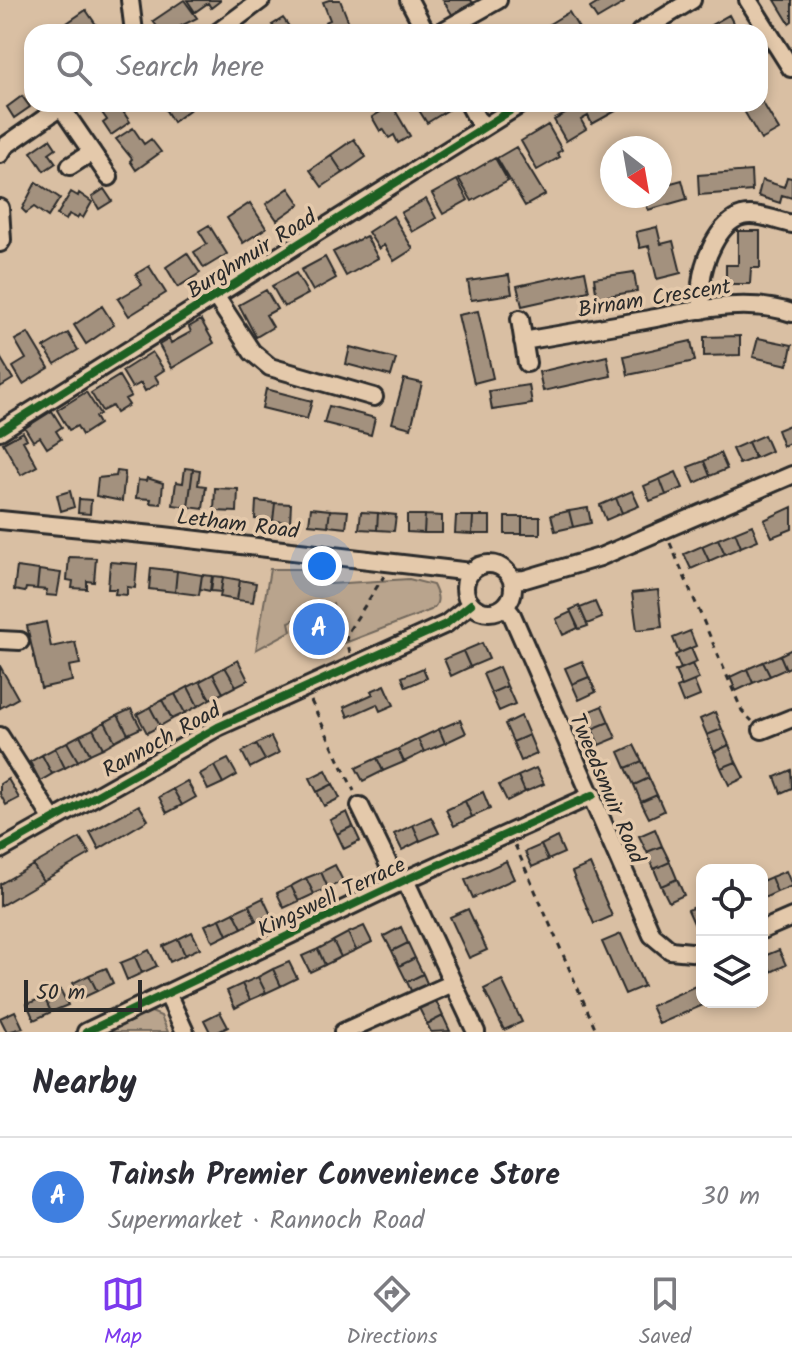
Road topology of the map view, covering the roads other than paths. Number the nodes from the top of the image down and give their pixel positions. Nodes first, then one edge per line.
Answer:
1 (130, 0) edge
2 (261, 0) edge
3 (409, 0) edge
4 (498, 0) edge
5 (692, 0) edge
6 (748, 0) edge
7 (240, 6) edge
8 (133, 24) edge
9 (225, 24) edge
10 (422, 24) edge
11 (455, 24) edge
12 (653, 24) edge
13 (763, 24) edge
14 (768, 32) edge
15 (791, 68) edge
16 (54, 112) edge
17 (67, 112) edge
18 (473, 112) edge
19 (508, 112) edge
20 (485, 126) junction
21 (92, 152) junction
22 (0, 154) edge
23 (70, 166) dead end
24 (109, 177) dead end
25 (0, 208) edge
26 (792, 224) edge
27 (0, 243) edge
28 (216, 297) junction
29 (702, 310) junction
30 (792, 313) edge
31 (520, 319) dead end
32 (523, 341) junction
33 (527, 363) dead end
34 (374, 397) dead end
35 (0, 431) edge
36 (792, 475) edge
37 (0, 520) edge
38 (471, 572) junction
39 (512, 580) junction
40 (471, 604) junction
41 (505, 606) junction
42 (0, 640) edge
43 (20, 641) dead end
44 (792, 718) edge
45 (762, 730) road end
46 (0, 736) edge
47 (593, 795) junction
48 (360, 806) road end
49 (53, 820) junction
50 (0, 850) edge
51 (402, 882) junction
52 (792, 917) edge
53 (768, 927) edge
54 (696, 952) edge
55 (453, 983) junction
56 (167, 993) junction
57 (86, 1032) edge
58 (185, 1032) edge
59 (343, 1032) edge
60 (476, 1032) edge

1 - 8 street
2 - 7 street
3 - 10 street
4 - 11 street
5 - 12 street
6 - 13 street
7 - 9 street
14 - 15 street
16 - 22 street
17 - 21 street
18 - 20 street
19 - 20 street, Burghmuir Road
20 - 28 street, Burghmuir Road
21 - 23 street
21 - 24 street
25 - 27 street
26 - 29 street
28 - 34 street
28 - 35 street, Burghmuir Road
29 - 30 street, Birnam Crescent
29 - 32 street, Birnam Crescent
31 - 32 street
32 - 33 street
36 - 39 street
37 - 38 street, Letham Road
38 - 39 street
38 - 40 street
39 - 41 street
40 - 41 street
40 - 49 street, Rannoch Road
41 - 47 street, Tweedsmuir Road
42 - 43 street
44 - 45 street
46 - 49 street
47 - 51 street, Kingswell Terrace
47 - 54 street, Tweedsmuir Road
48 - 51 street
49 - 50 street, Rannoch Road
51 - 55 street
51 - 56 street, Kingswell Terrace
52 - 53 street
55 - 59 street
55 - 60 street
56 - 57 street, Kingswell Terrace
56 - 58 street

